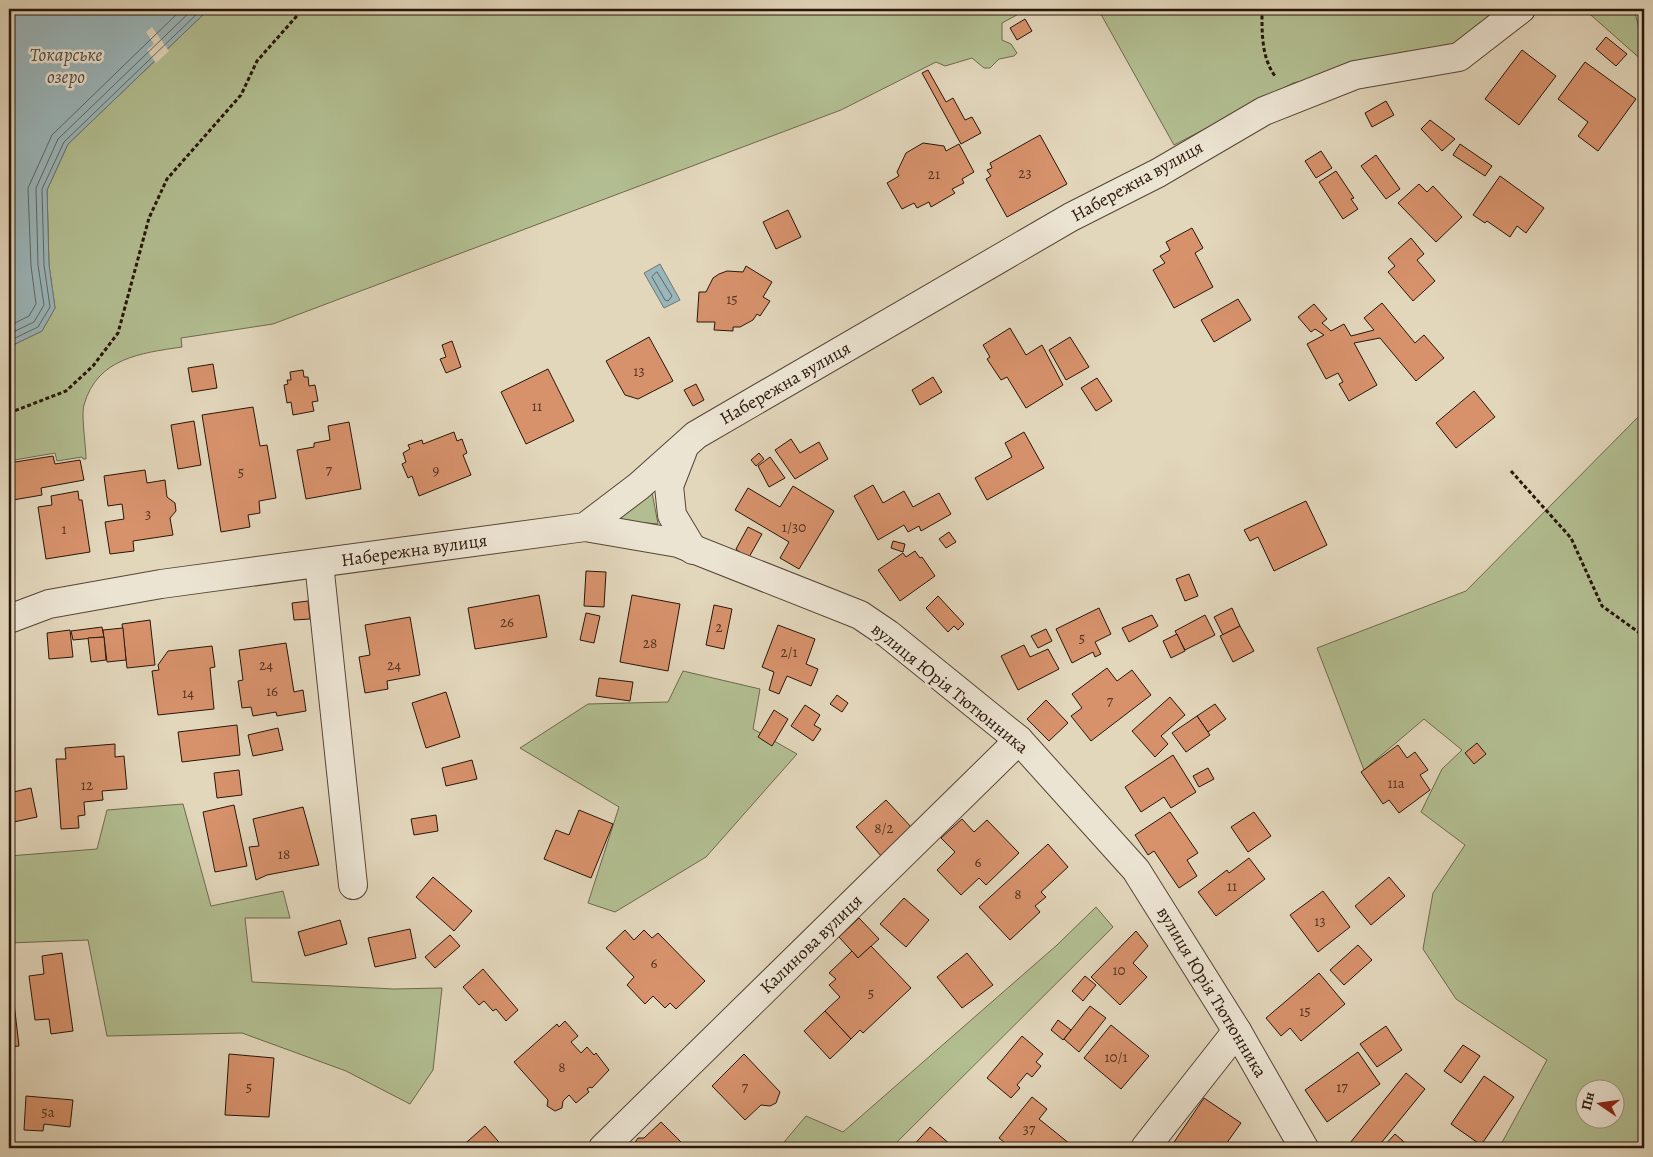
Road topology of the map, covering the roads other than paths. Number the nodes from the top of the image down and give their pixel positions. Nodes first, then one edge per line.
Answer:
1 (1521, 9) edge
2 (685, 444) junction
3 (585, 527) junction
4 (693, 550) junction
5 (319, 563) junction
6 (9, 619) edge
7 (1019, 740) junction
8 (353, 885) dead end
9 (1238, 1030) junction
10 (602, 1148) edge
11 (1145, 1148) edge
12 (1304, 1148) edge

1 - 2 street, Набережна вулиця
2 - 3 street, Набережна вулиця
2 - 4 street
3 - 4 street, вулиця Юрія Тютюнника
3 - 5 street, Набережна вулиця
4 - 7 street, вулиця Юрія Тютюнника
5 - 6 street, Набережна вулиця
5 - 8 street
7 - 9 street, вулиця Юрія Тютюнника
7 - 10 street, Калинова вулиця
9 - 11 street
9 - 12 street, вулиця Юрія Тютюнника

